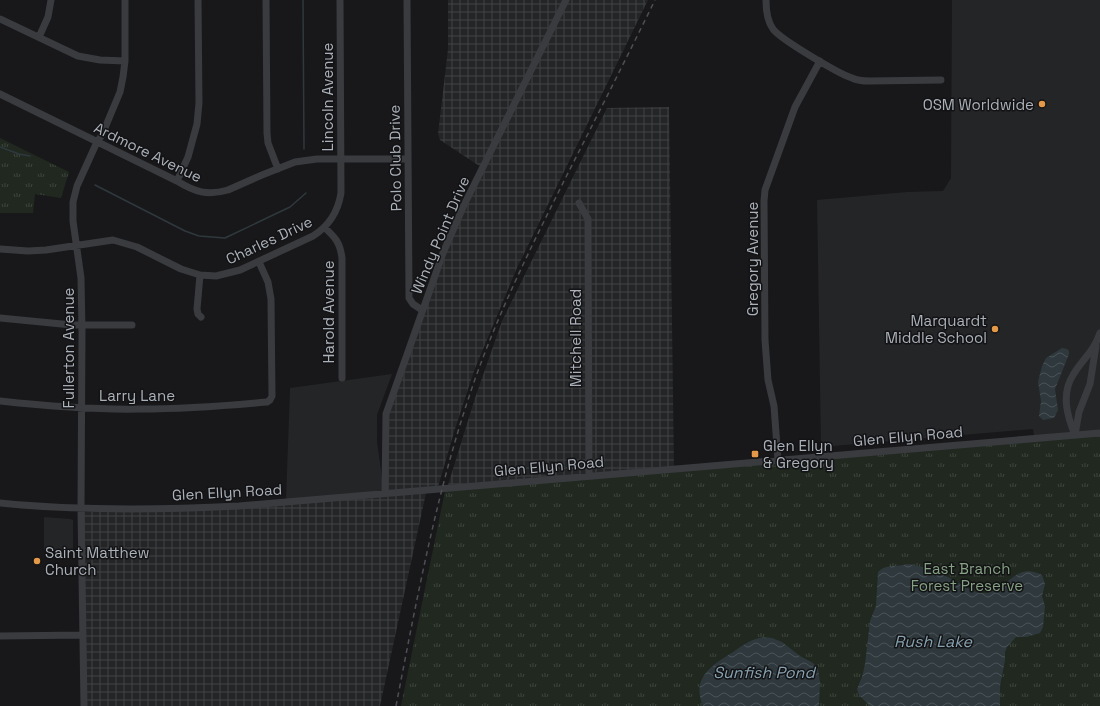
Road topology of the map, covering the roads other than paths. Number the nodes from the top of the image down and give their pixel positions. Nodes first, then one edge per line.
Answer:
1 (51, 0) edge
2 (125, 0) edge
3 (198, 0) edge
4 (266, 0) edge
5 (340, 0) edge
6 (407, 0) edge
7 (566, 0) edge
8 (766, 0) edge
9 (0, 19) edge
10 (39, 38) junction
11 (124, 61) junction
12 (820, 61) junction
13 (941, 80) dead end
14 (0, 94) edge
15 (97, 142) junction
16 (341, 160) junction
17 (408, 160) junction
18 (278, 169) junction
19 (177, 181) junction
20 (340, 193) joint
21 (579, 203) dead end
22 (325, 228) junction
23 (76, 245) junction
24 (0, 249) edge
25 (258, 262) junction
26 (200, 275) junction
27 (422, 310) junction
28 (201, 317) dead end
29 (0, 318) edge
30 (82, 325) junction
31 (132, 325) dead end
32 (1100, 333) edge
33 (1097, 342) junction
34 (342, 378) dead end
35 (0, 401) edge
36 (82, 408) junction
37 (1100, 433) edge
38 (1075, 435) junction
39 (778, 460) junction
40 (589, 476) junction
41 (385, 493) junction
42 (0, 503) edge
43 (81, 509) junction
44 (83, 635) junction
45 (0, 636) edge
46 (84, 706) edge

1 - 10 street
2 - 11 street, Fullerton Avenue
3 - 19 street
4 - 18 street
5 - 16 street, Lincoln Avenue
6 - 17 street, Polo Club Drive
7 - 27 street, Windy Point Drive
8 - 12 street
9 - 10 street
10 - 11 street
11 - 15 street, Fullerton Avenue
12 - 13 street
12 - 39 street, Gregory Avenue
14 - 15 street, Ardmore Avenue
15 - 19 street, Ardmore Avenue
15 - 23 street, Fullerton Avenue
16 - 17 street, Ardmore Avenue
16 - 18 street, Ardmore Avenue
16 - 20 street, Lincoln Avenue
17 - 27 street, Polo Club Drive
18 - 19 street, Ardmore Avenue
20 - 22 street, Charles Drive
21 - 40 street, Mitchell Road
22 - 25 street, Charles Drive
22 - 34 street, Harold Avenue
23 - 24 street, Charles Drive
23 - 26 street, Charles Drive
23 - 30 street, Fullerton Avenue
25 - 26 street, Charles Drive
25 - 36 street, Larry Lane
26 - 28 street
27 - 41 street, Windy Point Drive
29 - 30 street
30 - 31 street
30 - 36 street, Fullerton Avenue
32 - 33 street
33 - 38 street
33 - 38 street
35 - 36 street, Larry Lane
36 - 43 street, Fullerton Avenue
37 - 38 street, Glen Ellyn Road
38 - 39 street, Glen Ellyn Road
39 - 40 street, Glen Ellyn Road
40 - 41 street, Glen Ellyn Road
41 - 43 street, Glen Ellyn Road
42 - 43 street, Glen Ellyn Road
43 - 44 street, Fullerton Avenue
44 - 45 street
44 - 46 street, Fullerton Avenue

